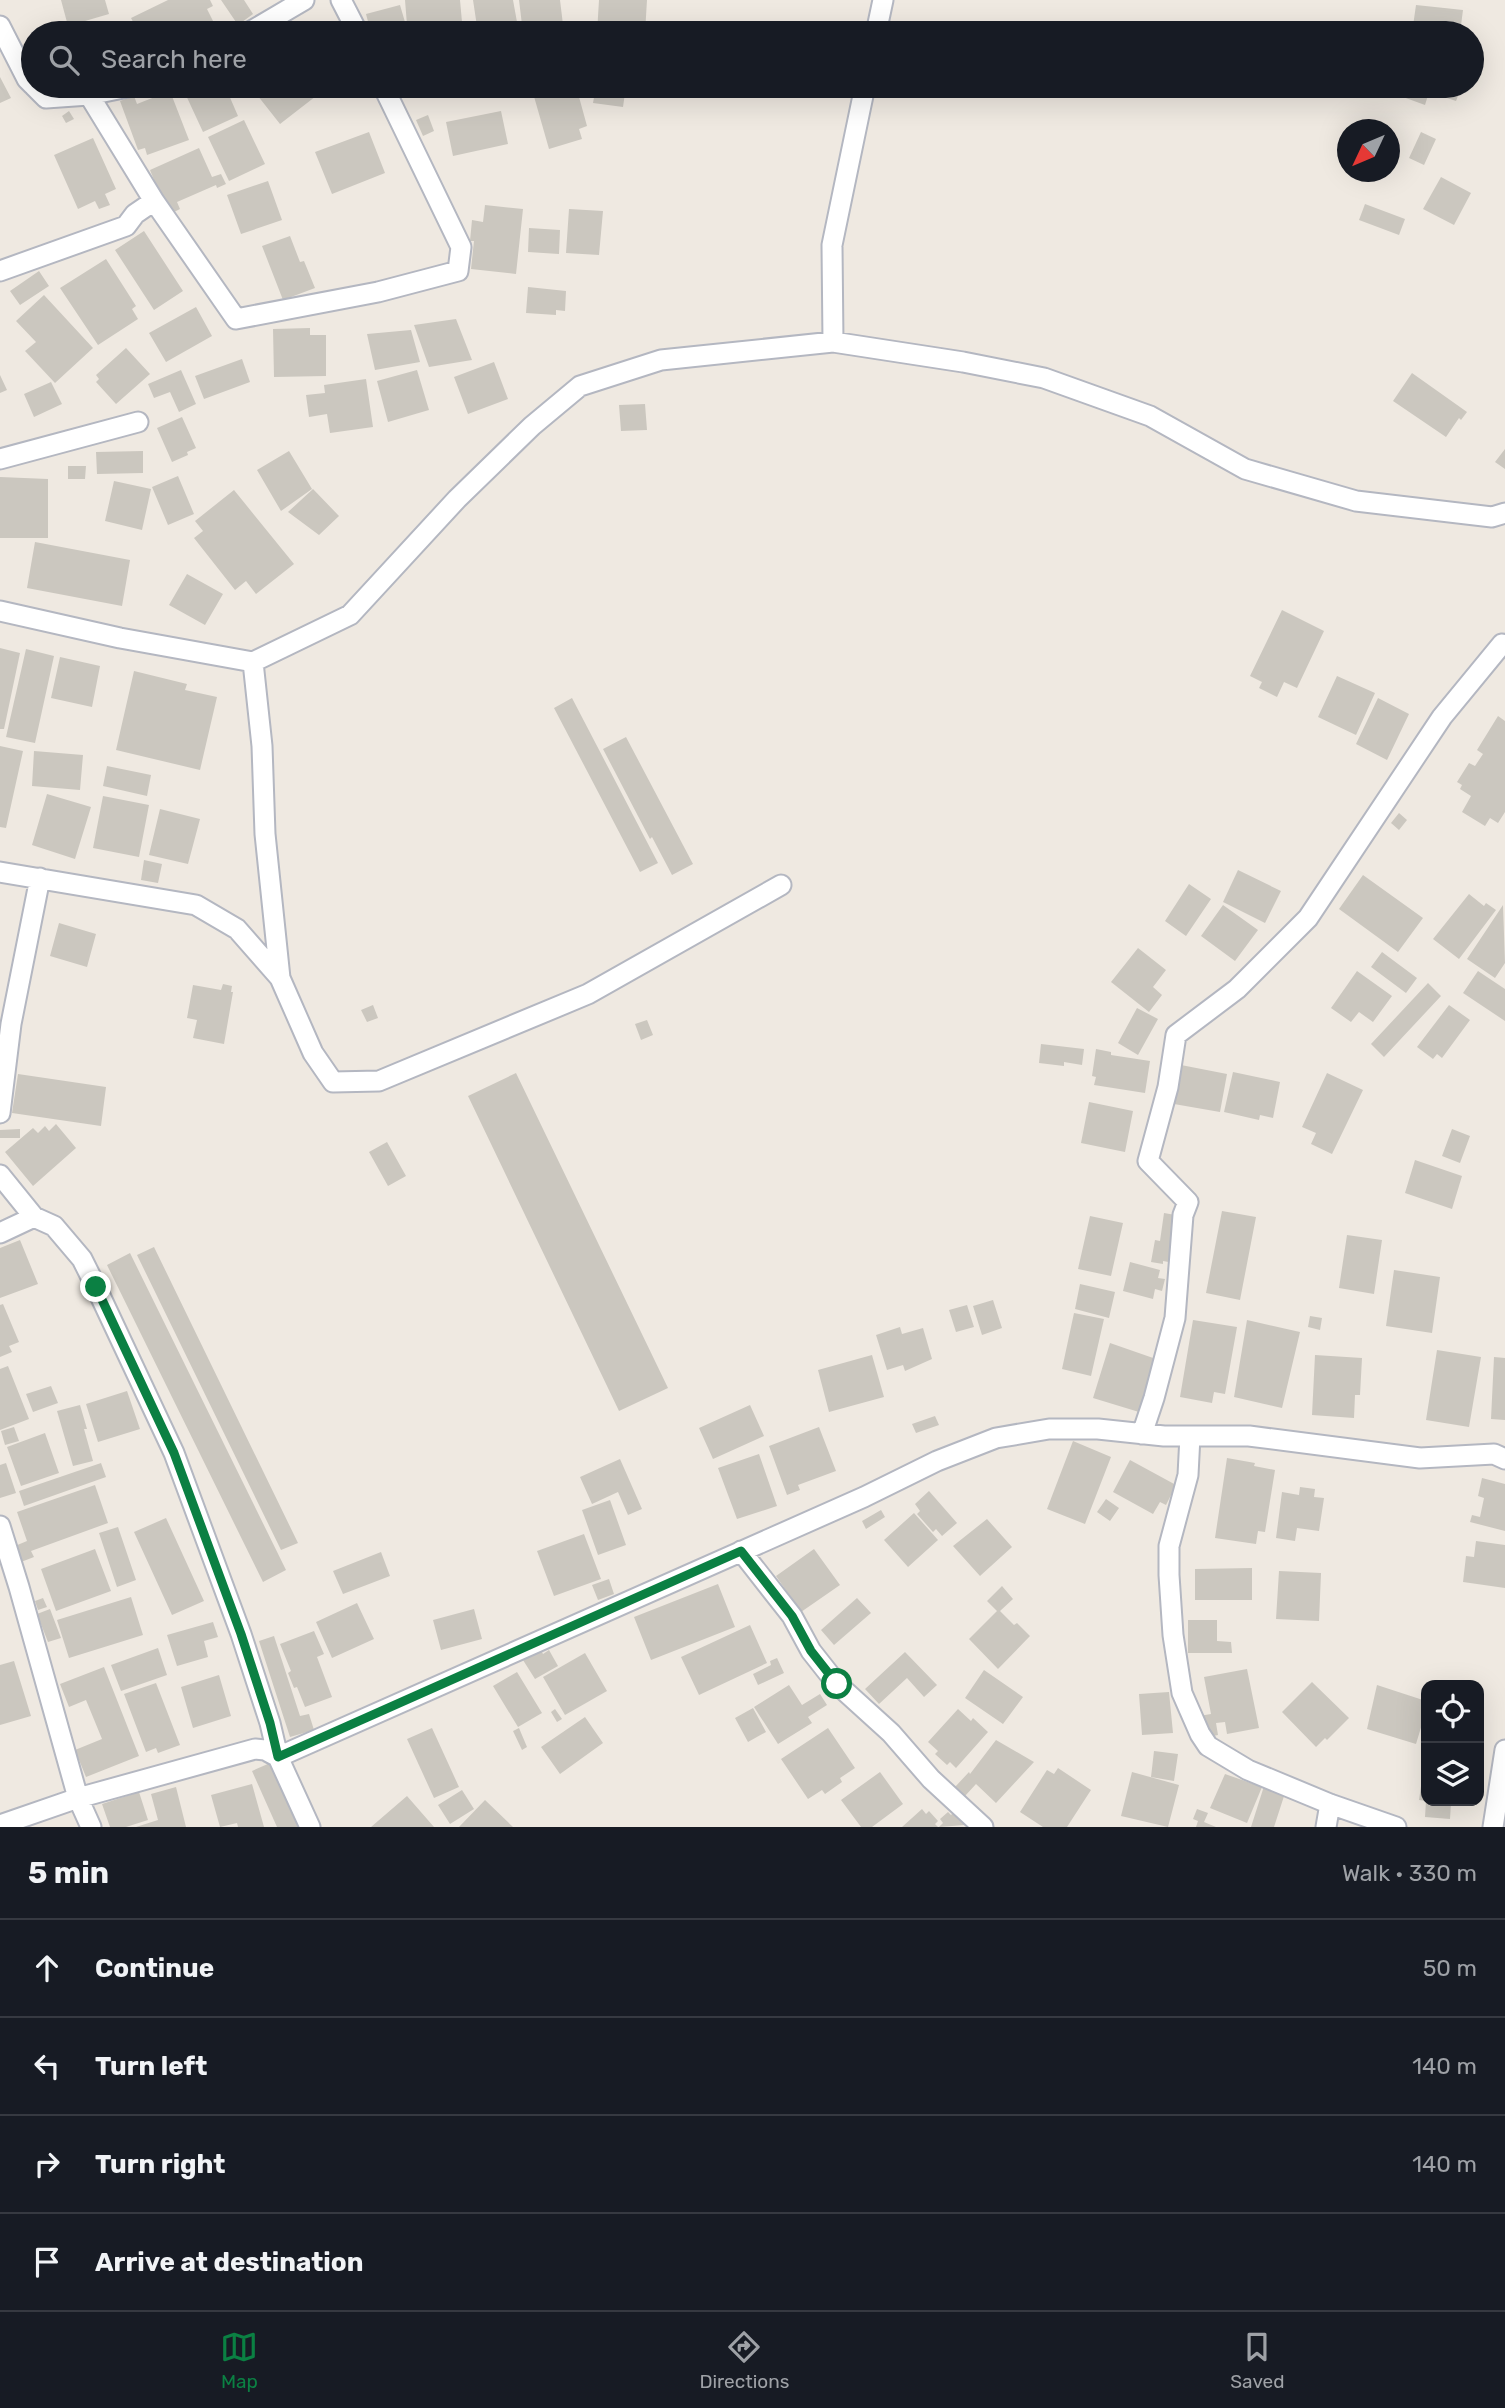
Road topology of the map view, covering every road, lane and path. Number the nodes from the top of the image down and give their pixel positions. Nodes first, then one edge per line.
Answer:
1 (304, 0) edge
2 (341, 0) edge
3 (883, 0) edge
4 (268, 21) edge
5 (352, 21) edge
6 (879, 21) edge
7 (0, 26) edge
8 (21, 67) edge
9 (91, 98) edge
10 (389, 98) edge
11 (863, 98) edge
12 (154, 201) junction
13 (0, 271) edge
14 (833, 342) junction
15 (138, 422) dead end
16 (0, 459) edge
17 (1505, 513) edge
18 (0, 611) edge
19 (1504, 643) edge
20 (253, 662) junction
21 (0, 872) edge
22 (40, 878) junction
23 (781, 885) dead end
24 (280, 978) junction
25 (0, 1113) edge
26 (0, 1175) edge
27 (34, 1217) junction
28 (0, 1233) edge
29 (1142, 1434) junction
30 (1190, 1436) junction
31 (1505, 1459) edge
32 (0, 1526) edge
33 (741, 1551) junction
34 (270, 1723) junction
35 (255, 1749) junction
36 (1505, 1750) edge
37 (278, 1757) junction
38 (78, 1798) junction
39 (1330, 1804) junction
40 (0, 1825) edge
41 (91, 1827) edge
42 (310, 1827) edge
43 (983, 1827) edge
44 (1326, 1827) edge
45 (1396, 1827) edge
46 (1493, 1827) edge

1 - 4 street
2 - 5 street
3 - 6 street
7 - 8 street
9 - 12 street
10 - 12 street
11 - 14 street
12 - 13 street
14 - 17 street
14 - 20 street
15 - 16 street
18 - 20 street
19 - 29 street
20 - 24 street
21 - 22 street
22 - 24 street
22 - 25 street
23 - 24 street
26 - 27 street
27 - 28 street
27 - 34 street
29 - 30 street
29 - 33 street
30 - 31 street
30 - 39 street
32 - 38 street
33 - 37 street
33 - 43 street
34 - 35 street
34 - 37 street
35 - 37 street
35 - 38 street
36 - 46 street
37 - 42 street
38 - 40 street
38 - 41 street
39 - 44 street
39 - 45 street

